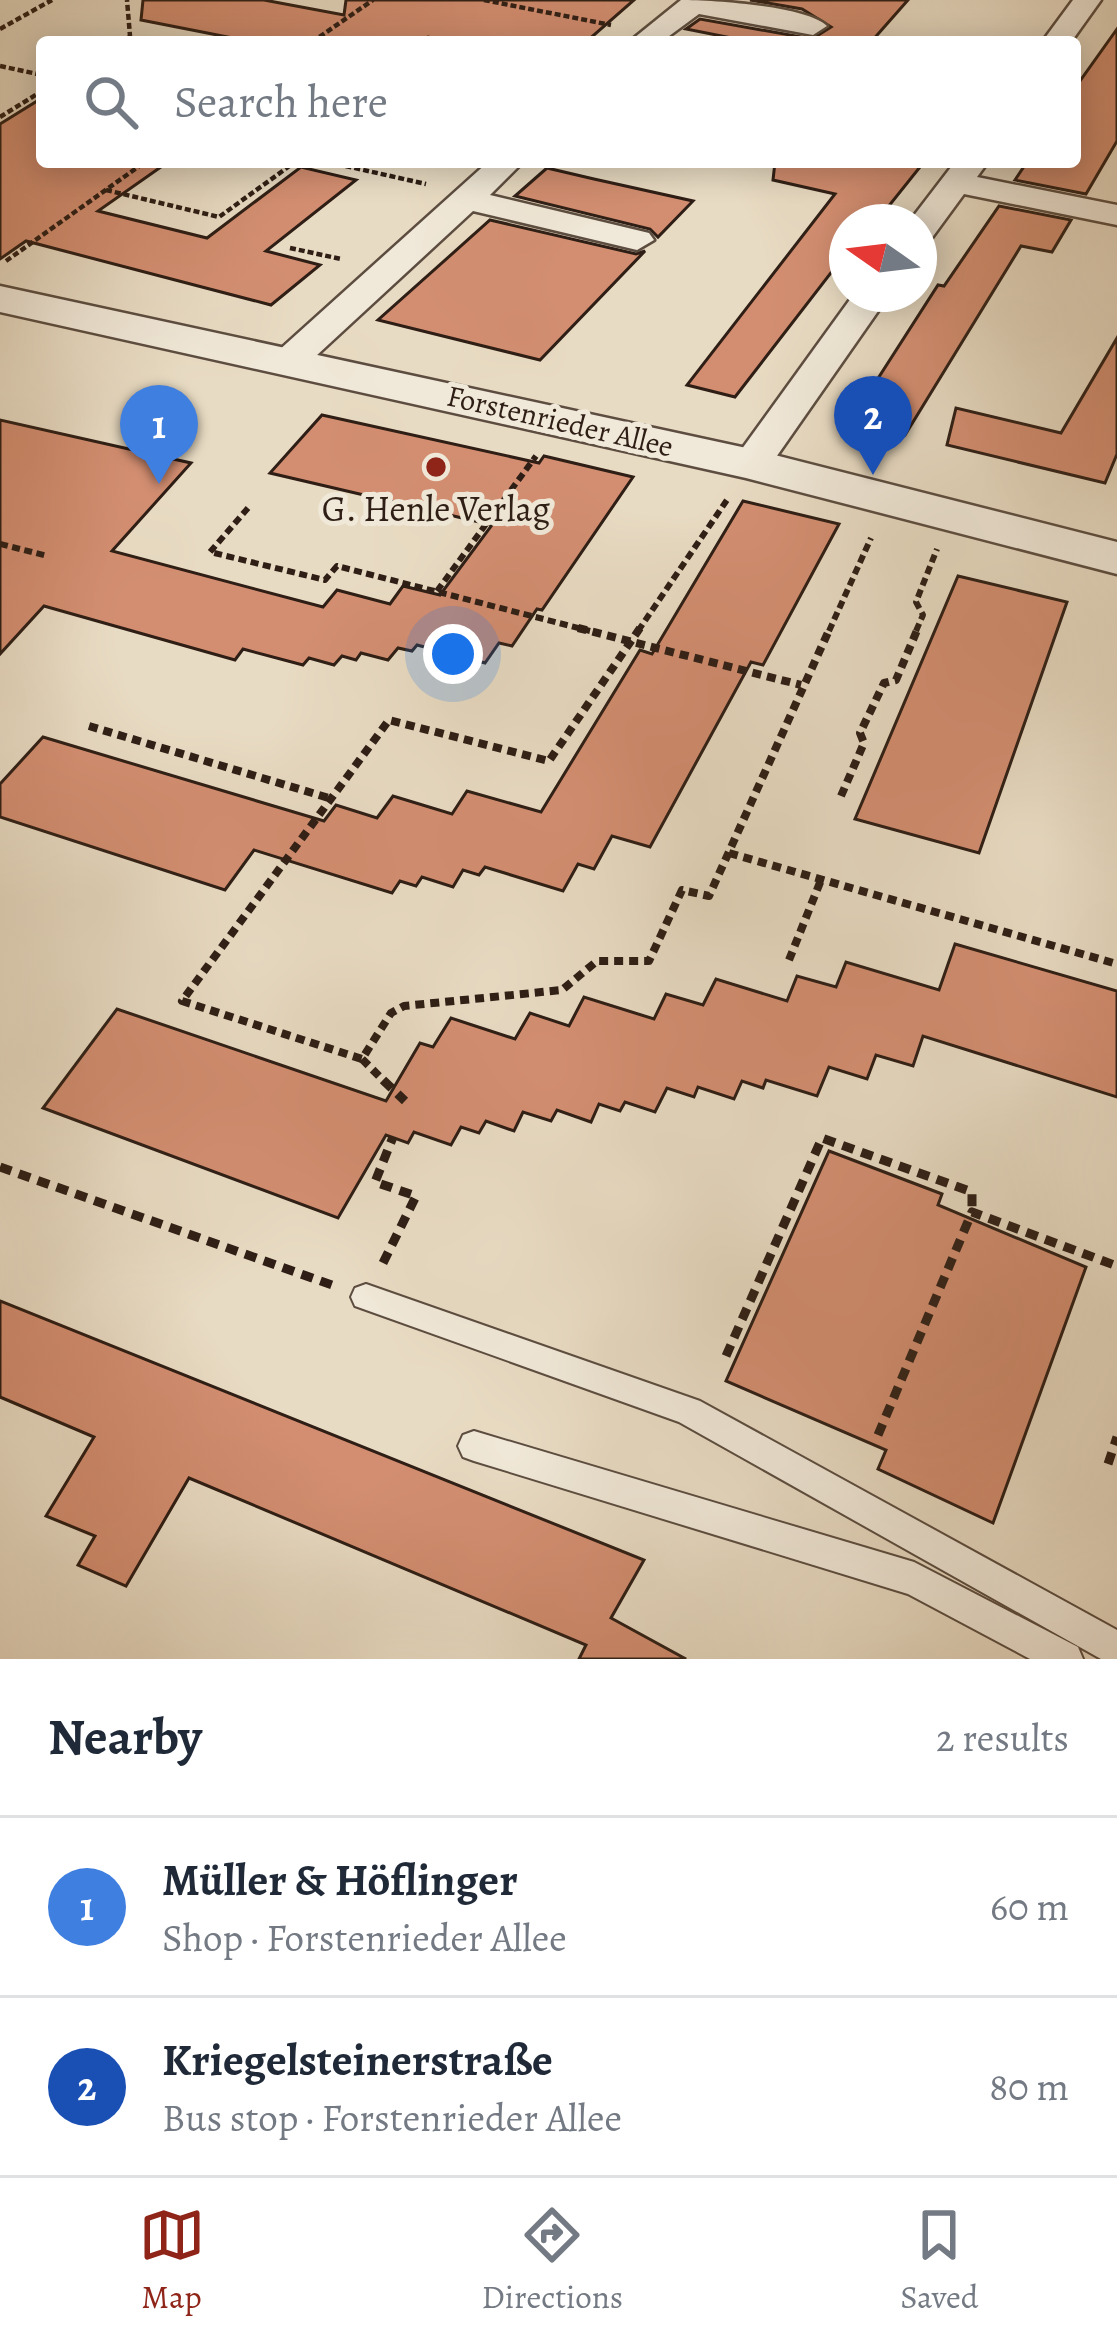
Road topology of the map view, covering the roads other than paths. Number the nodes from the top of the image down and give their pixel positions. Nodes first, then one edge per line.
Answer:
1 (1087, 0) edge
2 (698, 3) edge
3 (813, 26) dead end
4 (652, 36) edge
5 (1060, 36) edge
6 (500, 168) edge
7 (965, 172) edge
8 (469, 197) junction
9 (937, 209) edge
10 (1117, 214) edge
11 (637, 240) dead end
12 (0, 298) edge
13 (859, 312) edge
14 (290, 360) junction
15 (752, 464) junction
16 (1117, 558) edge
17 (366, 1298) road end
18 (474, 1446) dead end
19 (1117, 1649) edge
20 (1066, 1659) edge

1 - 5 street
2 - 3 street
2 - 4 street
6 - 8 street
7 - 9 street
7 - 10 street
8 - 11 street
8 - 14 street
12 - 14 street, Forstenrieder Allee
13 - 15 street
14 - 15 street, Forstenrieder Allee
15 - 16 street, Forstenrieder Allee
17 - 19 lane
18 - 20 lane

